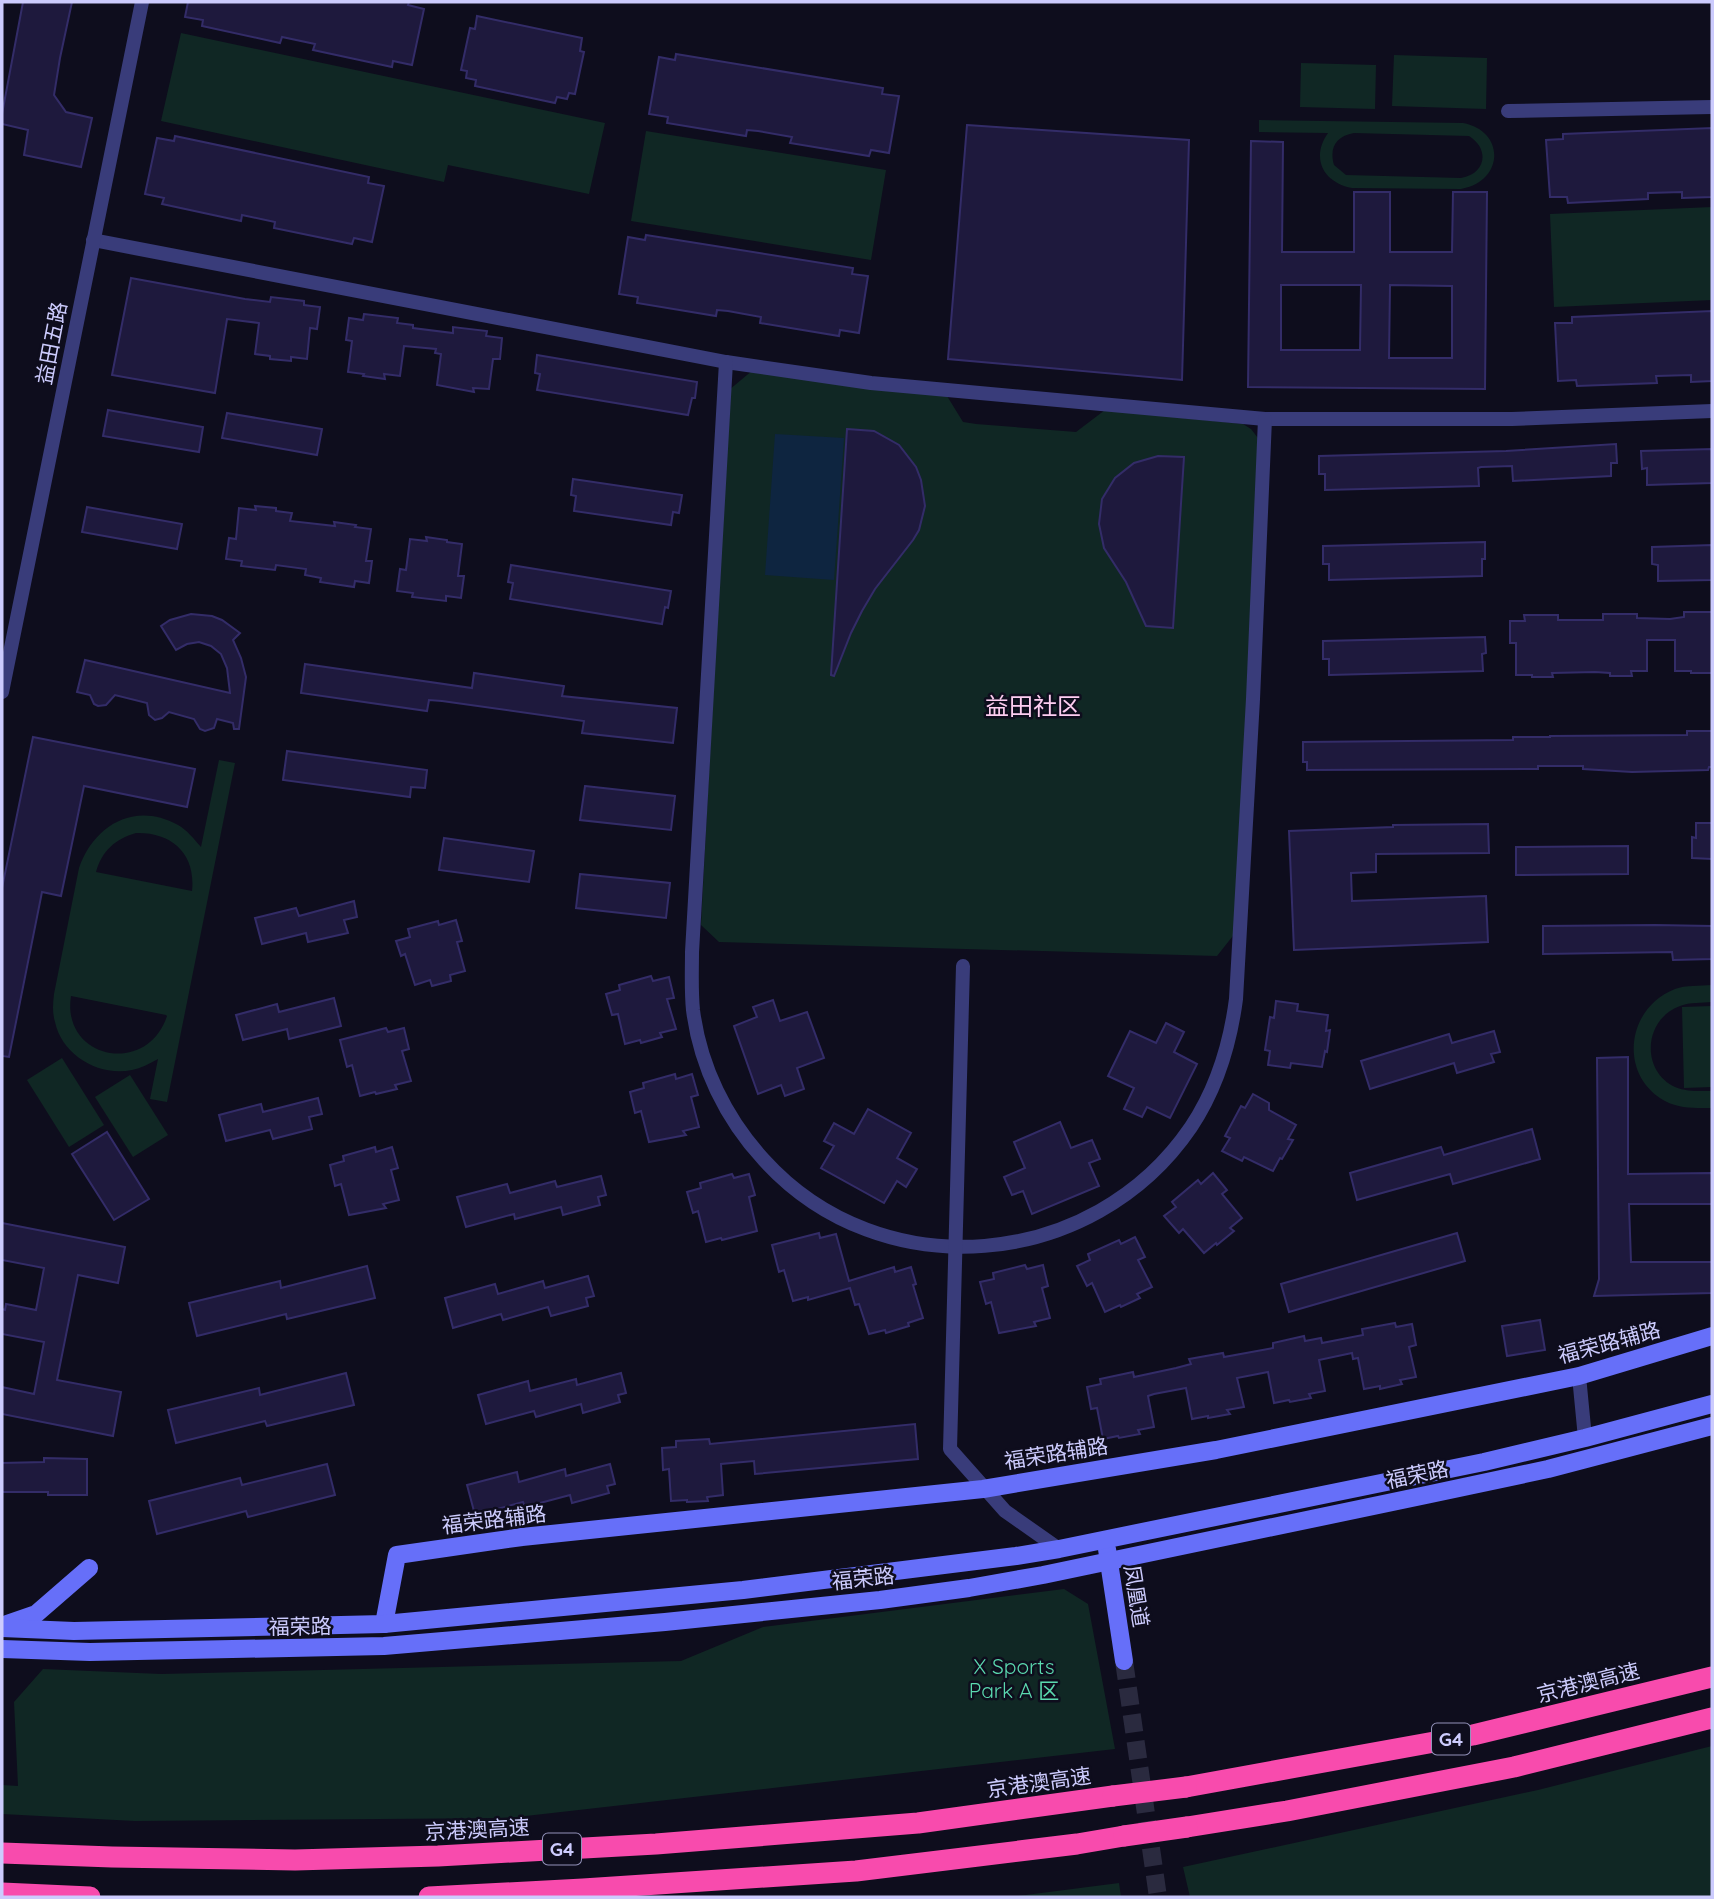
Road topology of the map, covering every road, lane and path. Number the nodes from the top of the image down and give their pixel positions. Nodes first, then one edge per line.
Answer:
1 (142, 2) edge
2 (1712, 107) edge
3 (1508, 111) dead end
4 (93, 240) junction
5 (726, 362) junction
6 (1712, 411) edge
7 (1265, 419) junction
8 (4, 671) edge
9 (2, 692) edge
10 (963, 966) dead end
11 (956, 1248) junction
12 (1712, 1336) edge
13 (1579, 1376) junction
14 (1712, 1404) edge
15 (1712, 1426) edge
16 (1584, 1438) junction
17 (983, 1489) junction
18 (1106, 1539) junction
19 (1059, 1549) junction
20 (1109, 1561) junction
21 (89, 1568) dead end
22 (384, 1624) junction
23 (2, 1628) edge
24 (2, 1648) edge
25 (1124, 1661) tunnel mouth
26 (1712, 1677) edge
27 (1712, 1718) edge
28 (5, 1853) edge
29 (4, 1893) edge
30 (90, 1897) edge
31 (429, 1897) edge

1 - 4 street, 益田五路
2 - 3 street
4 - 5 street
4 - 8 street, 益田五路
5 - 7 street
5 - 11 street
6 - 7 street
7 - 11 street
8 - 9 street, 益田五路
10 - 11 street
11 - 17 street
12 - 13 main road, 福荣路辅路
13 - 16 street
13 - 17 main road, 福荣路辅路
14 - 16 main road, 福荣路
15 - 20 main road, 福荣路
16 - 18 main road, 福荣路
17 - 19 street
17 - 22 main road, 福荣路辅路
18 - 19 main road, 福荣路
18 - 20 main road, 凤凰道
19 - 22 main road, 福荣路
20 - 24 main road, 福荣路
20 - 25 main road, 凤凰道
21 - 23 main road
22 - 23 main road, 福荣路
26 - 28 highway, 京港澳高速 / G4, bridge
27 - 31 highway, G4, bridge
29 - 30 highway

